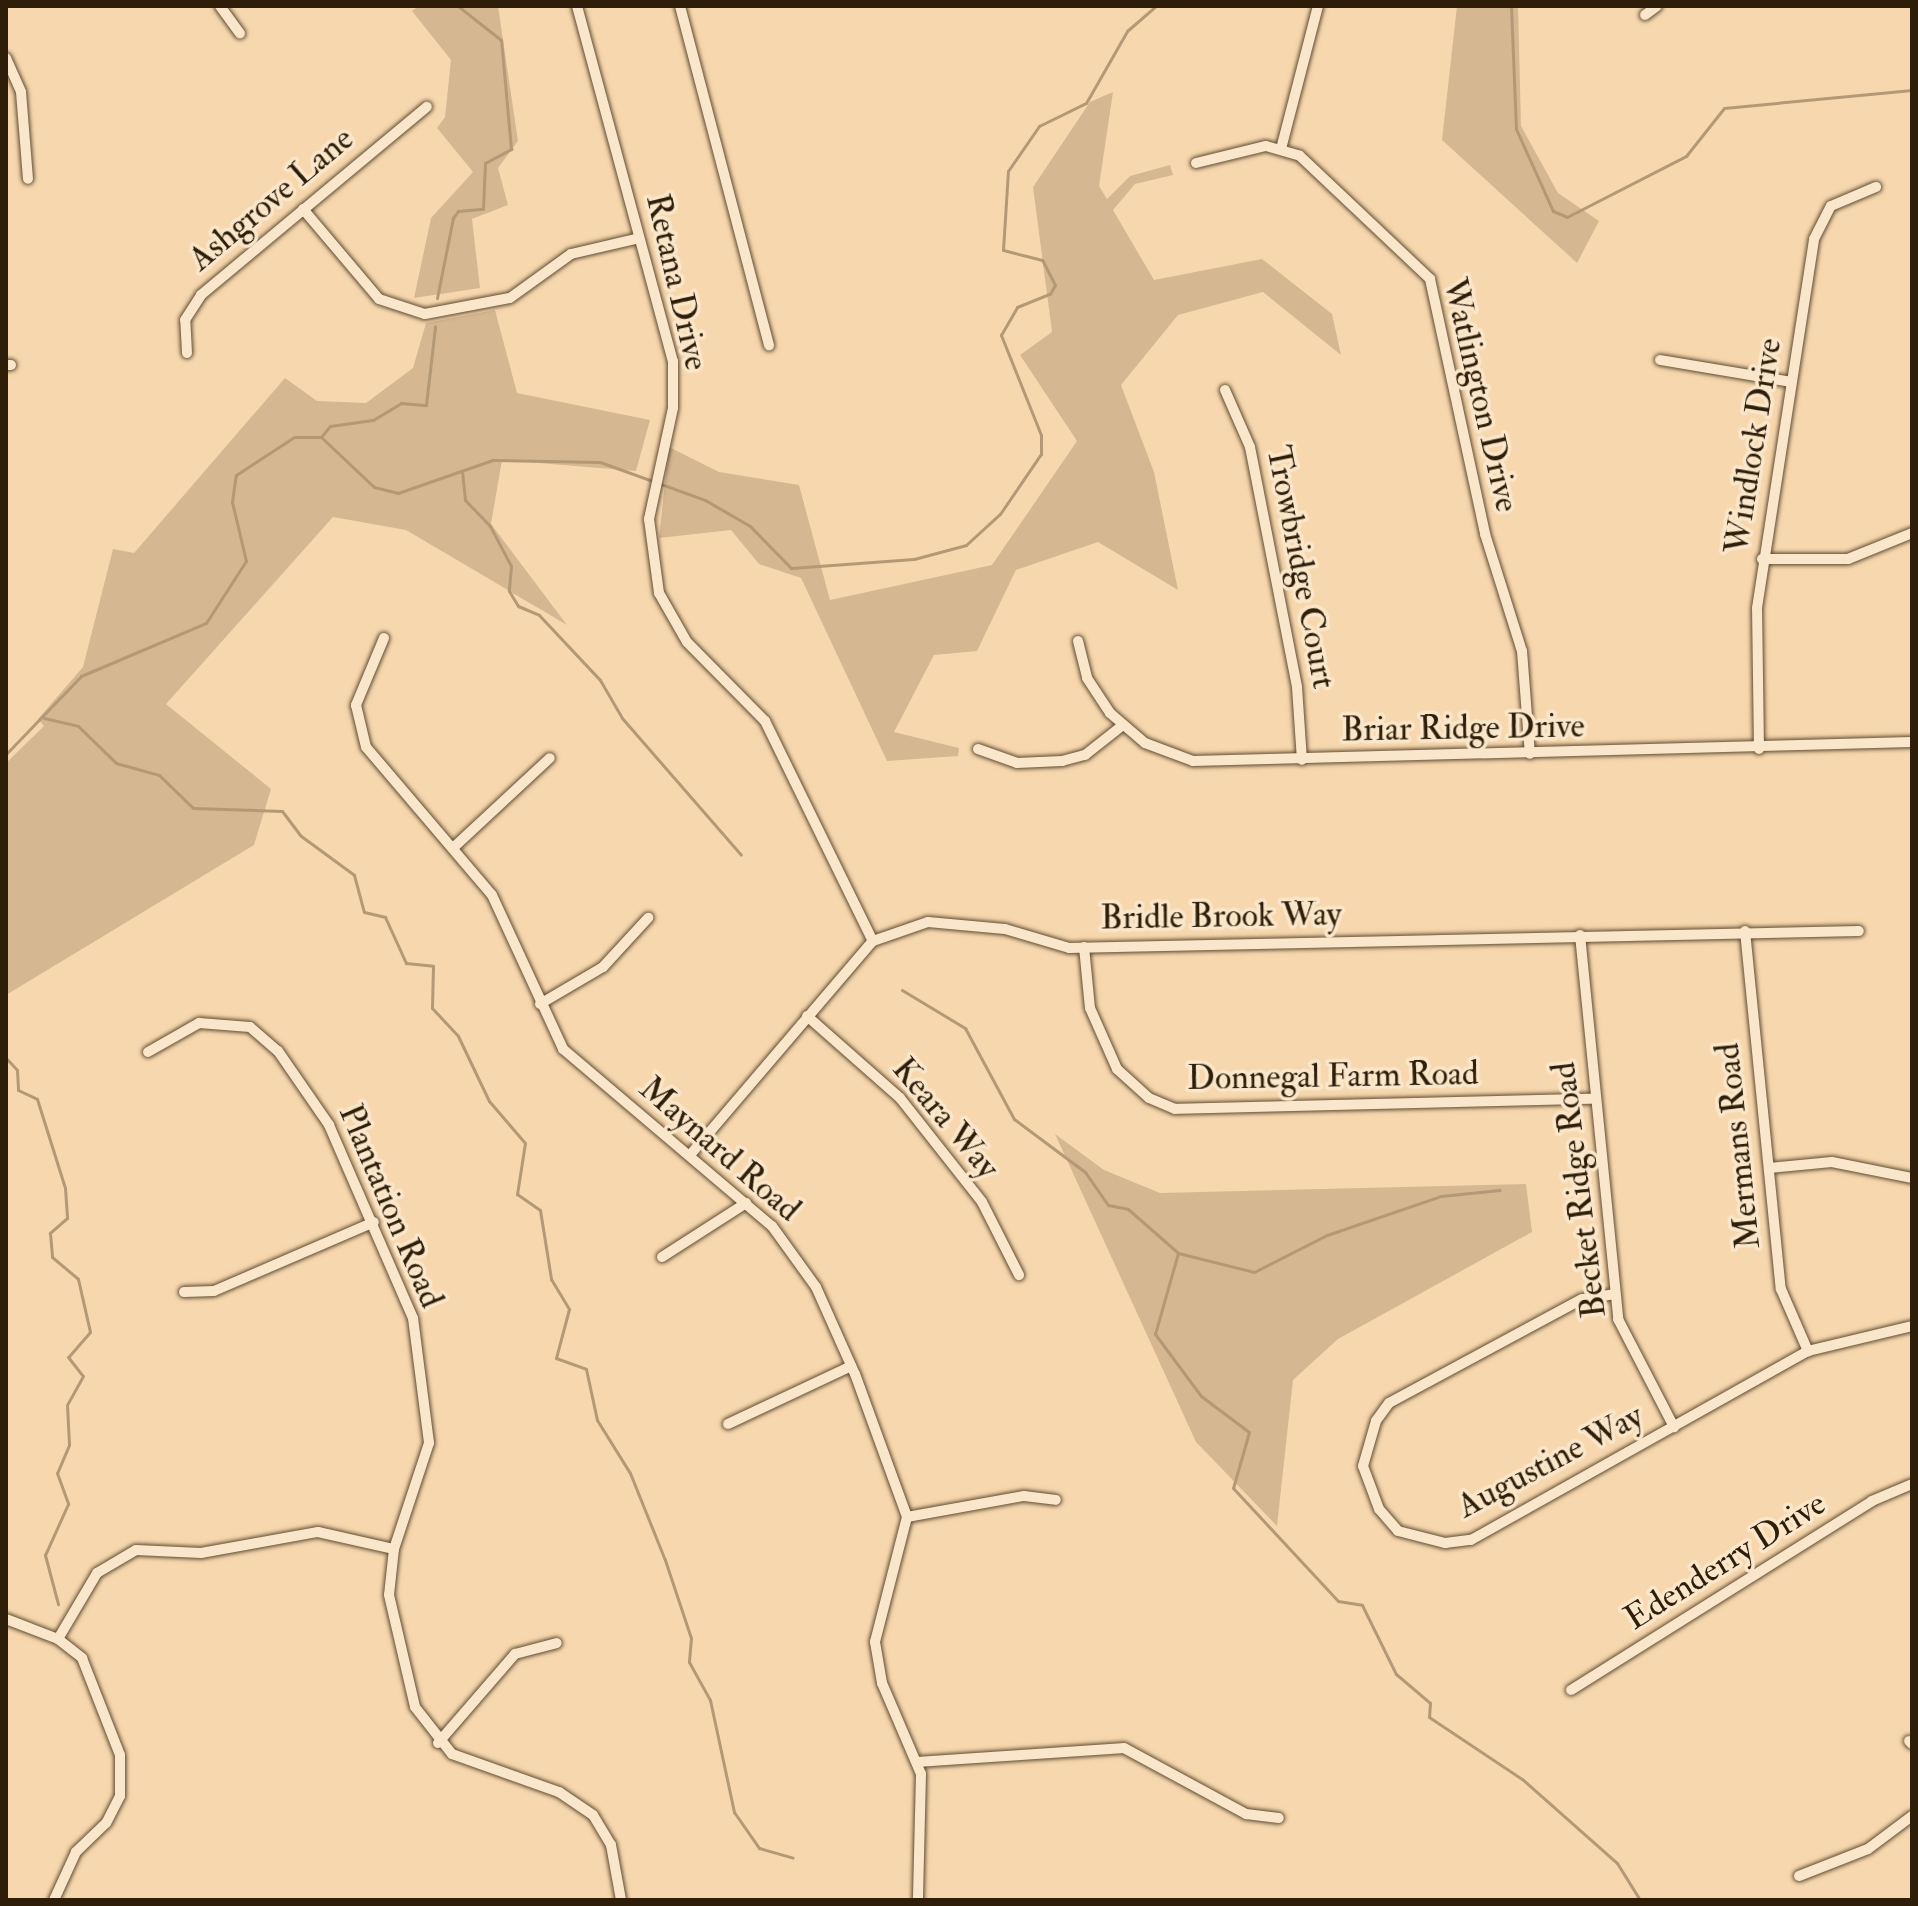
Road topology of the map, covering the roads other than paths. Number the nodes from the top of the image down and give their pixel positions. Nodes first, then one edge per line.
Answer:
1 (220, 6) edge
2 (577, 6) edge
3 (680, 6) edge
4 (1318, 6) edge
5 (1657, 6) edge
6 (1645, 15) dead end
7 (240, 34) dead end
8 (6, 58) edge
9 (427, 107) dead end
10 (1281, 149) junction
11 (1196, 163) dead end
12 (28, 179) dead end
13 (1876, 187) dead end
14 (303, 209) junction
15 (639, 238) junction
16 (769, 346) dead end
17 (187, 353) dead end
18 (1660, 360) dead end
19 (1791, 382) junction
20 (1225, 390) dead end
21 (1912, 533) edge
22 (1762, 559) junction
23 (384, 638) dead end
24 (1078, 641) dead end
25 (1123, 725) junction
26 (1912, 742) edge
27 (978, 749) dead end
28 (1759, 749) junction
29 (1530, 754) junction
30 (550, 758) dead end
31 (1302, 760) junction
32 (453, 848) junction
33 (648, 918) dead end
34 (1745, 931) junction
35 (1859, 931) dead end
36 (1580, 935) junction
37 (873, 941) junction
38 (1084, 947) junction
39 (540, 1004) junction
40 (807, 1016) junction
41 (148, 1052) dead end
42 (1595, 1099) junction
43 (690, 1155) junction
44 (1769, 1168) junction
45 (1912, 1178) edge
46 (746, 1203) junction
47 (374, 1222) junction
48 (662, 1257) dead end
49 (1019, 1275) dead end
50 (184, 1292) dead end
51 (1615, 1294) junction
52 (1912, 1326) edge
53 (1808, 1351) junction
54 (851, 1366) junction
55 (728, 1424) dead end
56 (1674, 1427) junction
57 (1912, 1484) edge
58 (1056, 1500) dead end
59 (907, 1517) junction
60 (394, 1549) junction
61 (6, 1619) edge
62 (58, 1639) junction
63 (557, 1643) dead end
64 (1571, 1690) dead end
65 (438, 1743) junction
66 (918, 1762) junction
67 (1912, 1816) edge
68 (1279, 1818) dead end
69 (1799, 1876) dead end
70 (54, 1900) edge
71 (621, 1900) edge
72 (918, 1900) edge

1 - 7 street
2 - 15 street, Retana Drive
3 - 16 street
4 - 10 street
5 - 6 street
8 - 12 street
9 - 14 street, Ashgrove Lane
10 - 11 street, Watlington Drive
10 - 29 street, Watlington Drive
13 - 19 street, Windlock Drive
14 - 15 street
14 - 17 street, Ashgrove Lane
15 - 37 street, Retana Drive
18 - 19 street
19 - 22 street, Windlock Drive
20 - 31 street, Trowbridge Court
21 - 22 street
22 - 28 street, Windlock Drive
23 - 32 street, Maynard Road
24 - 25 street, Briar Ridge Drive
25 - 27 street
25 - 31 street, Briar Ridge Drive
26 - 28 street, Briar Ridge Drive
28 - 29 street, Briar Ridge Drive
29 - 31 street, Briar Ridge Drive
30 - 32 street
32 - 39 street, Maynard Road
33 - 39 street
34 - 35 street, Bridle Brook Way
34 - 36 street, Bridle Brook Way
34 - 44 street, Mermans Road
36 - 38 street, Bridle Brook Way
36 - 42 street, Becket Ridge Road
37 - 38 street, Bridle Brook Way
37 - 40 street, Bridle Brook Way
38 - 42 street, Donnegal Farm Road
39 - 43 street, Maynard Road
40 - 43 street, Bridle Brook Way
40 - 49 street, Keara Way
41 - 47 street, Plantation Road
42 - 51 street, Becket Ridge Road
43 - 46 street, Maynard Road
44 - 45 street
44 - 53 street, Mermans Road
46 - 48 street
46 - 54 street, Maynard Road
47 - 50 street
47 - 60 street, Plantation Road
51 - 56 street, Becket Ridge Road
51 - 56 street, Augustine Way
52 - 53 street, Augustine Way
53 - 56 street, Augustine Way
54 - 55 street
54 - 59 street, Maynard Road
57 - 64 street, Edenderry Drive
58 - 59 street
59 - 66 street
60 - 62 street
60 - 65 street, Plantation Road
61 - 62 street
62 - 70 street
63 - 65 street
65 - 71 street
66 - 68 street
66 - 72 street
67 - 69 street

